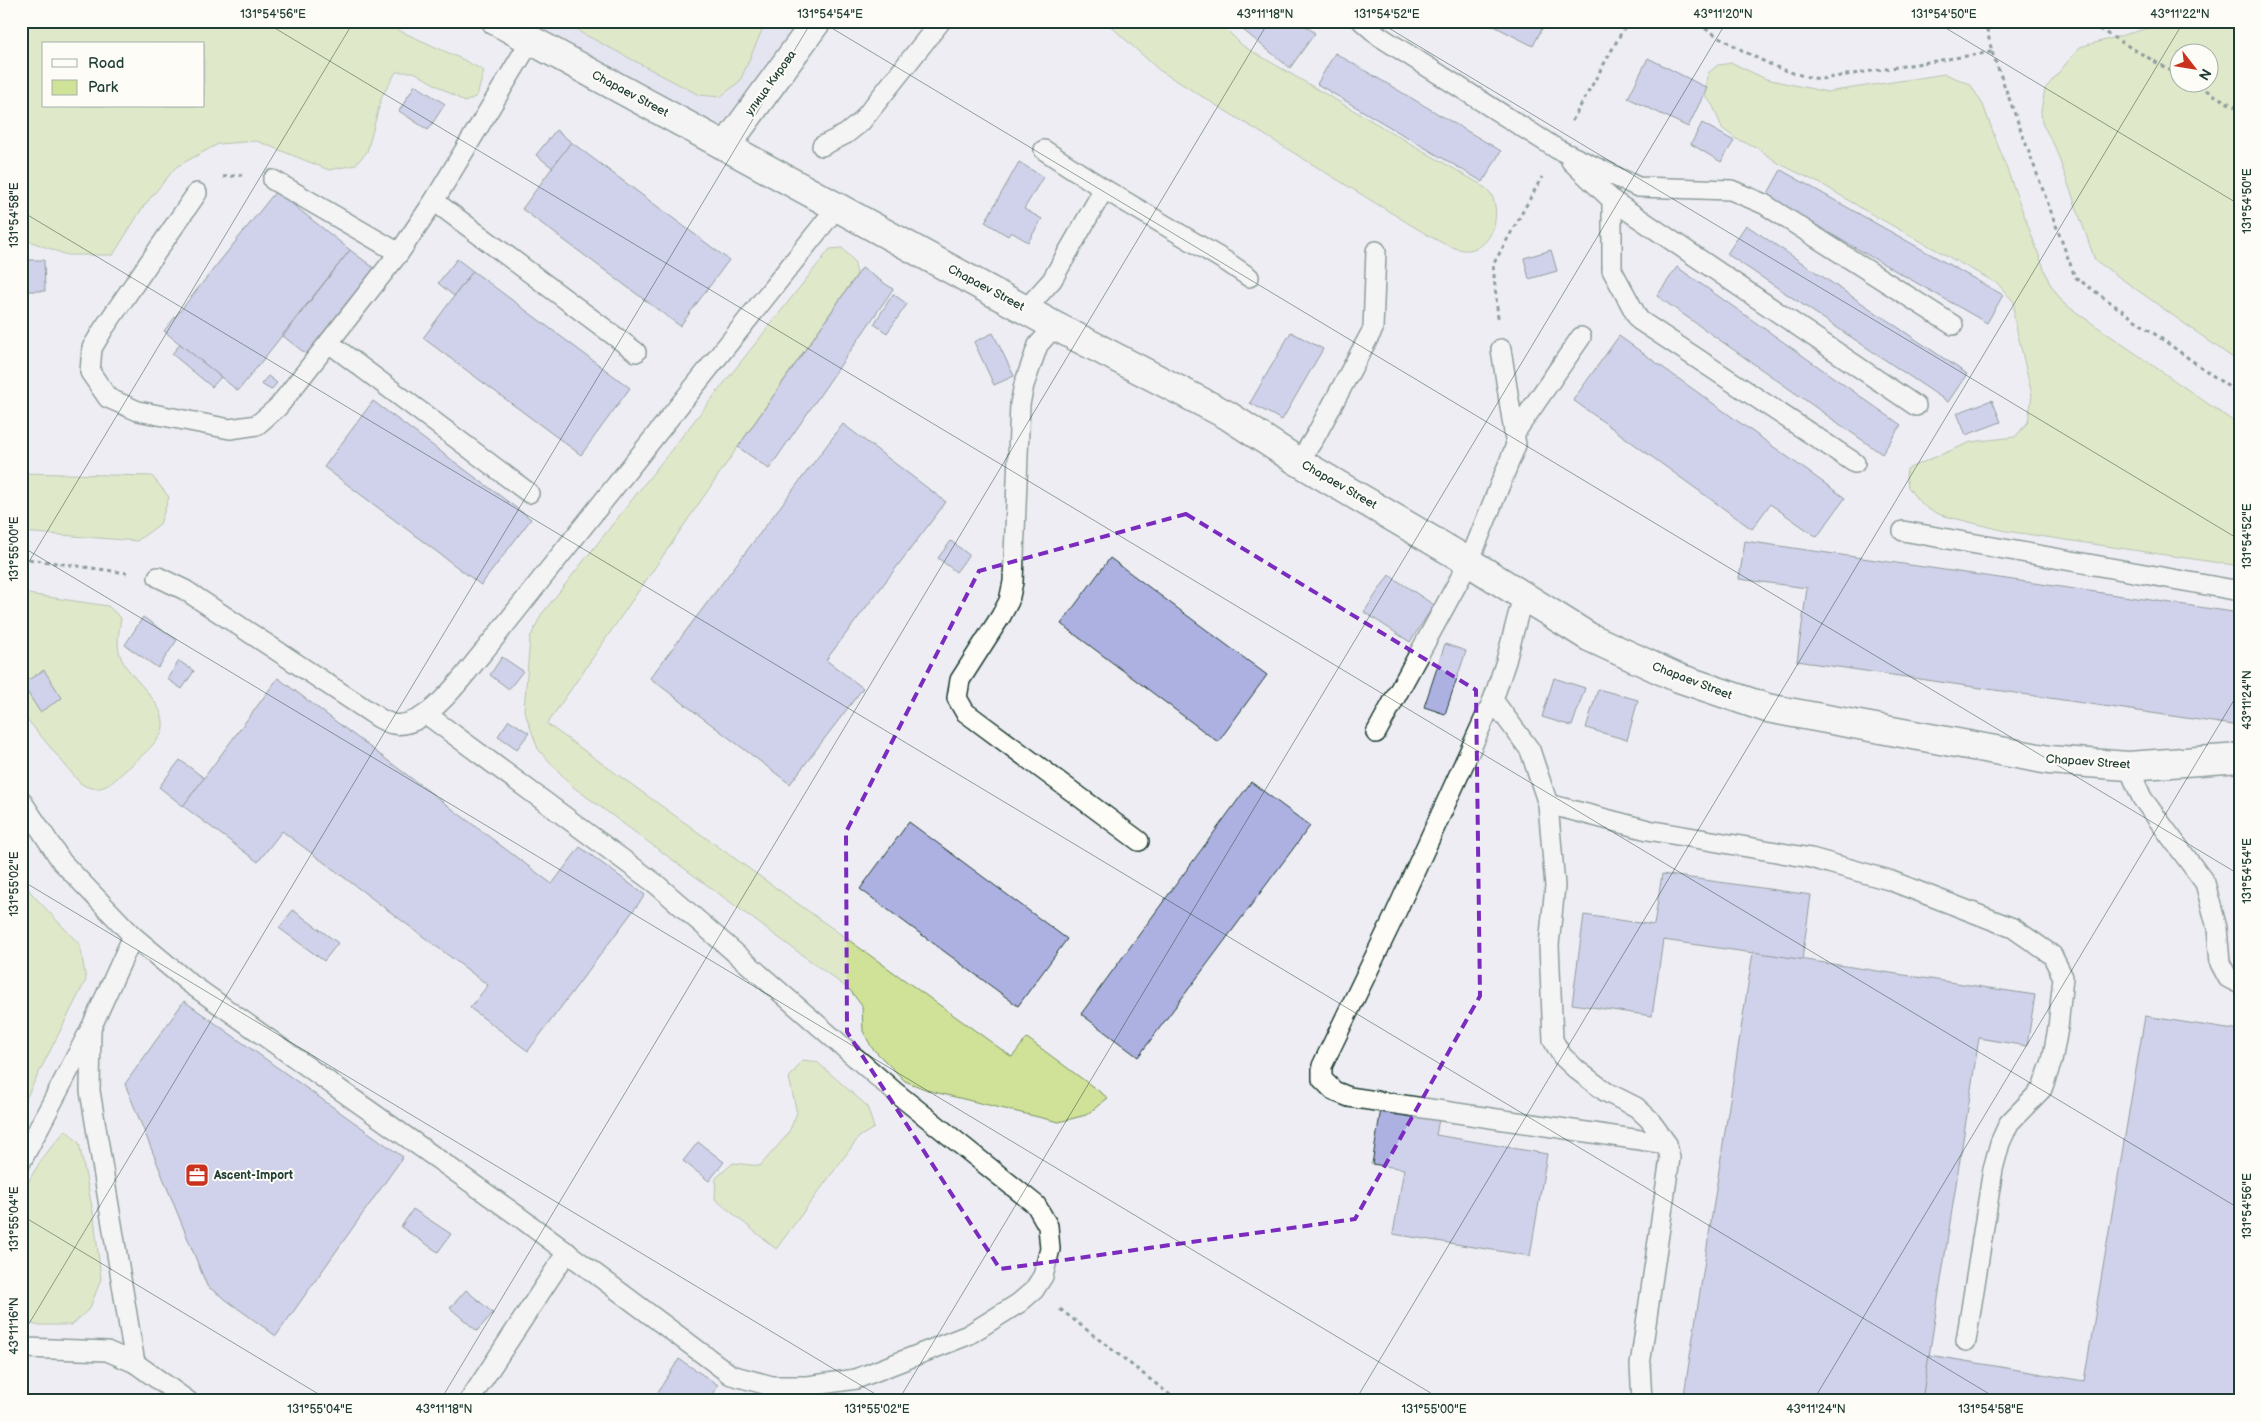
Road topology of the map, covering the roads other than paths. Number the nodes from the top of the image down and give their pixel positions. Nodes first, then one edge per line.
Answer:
1 (496, 21) edge
2 (816, 21) edge
3 (941, 21) edge
4 (1362, 21) edge
5 (531, 40) junction
6 (726, 146) junction
7 (822, 146) dead end
8 (1557, 149) junction
9 (1044, 150) dead end
10 (273, 180) road end
11 (1104, 189) junction
12 (197, 193) road end
13 (434, 200) junction
14 (1612, 200) junction
15 (837, 207) junction
16 (1376, 250) dead end
17 (399, 253) junction
18 (1248, 277) dead end
19 (1026, 309) junction
20 (1953, 325) dead end
21 (1055, 326) junction
22 (1581, 337) dead end
23 (329, 343) junction
24 (1501, 349) road end
25 (636, 352) dead end
26 (1916, 406) dead end
27 (1514, 434) junction
28 (1299, 462) junction
29 (1855, 463) dead end
30 (529, 493) dead end
31 (1904, 532) dead end
32 (1470, 562) junction
33 (158, 577) road end
34 (2240, 592) edge
35 (1523, 596) junction
36 (1493, 700) junction
37 (426, 714) junction
38 (1376, 733) dead end
39 (2240, 758) edge
40 (2128, 766) junction
41 (21, 800) edge
42 (1548, 804) junction
43 (1139, 841) dead end
44 (133, 936) junction
45 (2240, 984) edge
46 (91, 1028) junction
47 (1667, 1144) junction
48 (21, 1162) edge
49 (567, 1252) junction
50 (1966, 1341) dead end
51 (21, 1345) edge
52 (136, 1364) junction
53 (188, 1401) edge
54 (469, 1401) edge
55 (1642, 1401) edge

1 - 5 main road, Chapaev Street
2 - 6 main road, улица Кирова
3 - 7 lane
4 - 8 lane
5 - 6 main road, Chapaev Street
5 - 13 lane
6 - 15 main road, Chapaev Street
8 - 14 lane
8 - 20 lane
9 - 11 lane
10 - 17 lane
11 - 18 lane
11 - 19 lane
12 - 23 lane
13 - 17 lane
13 - 25 lane
14 - 26 lane
14 - 29 lane
15 - 19 main road, Chapaev Street
15 - 37 lane
16 - 28 lane
17 - 23 lane
19 - 21 main road, Chapaev Street
21 - 28 main road, Chapaev Street
21 - 43 lane
22 - 27 lane
23 - 30 lane
24 - 27 lane
27 - 32 lane
28 - 32 main road, Chapaev Street
31 - 34 lane
32 - 35 main road, Chapaev Street
32 - 38 lane
33 - 37 lane
35 - 36 lane
35 - 40 main road, Chapaev Street
36 - 42 lane
36 - 47 lane
37 - 49 lane
39 - 40 main road, Chapaev Street
40 - 45 lane
41 - 44 lane
42 - 47 lane
42 - 50 lane
44 - 46 lane
44 - 49 lane
46 - 48 lane
46 - 52 lane
47 - 55 lane
49 - 54 lane
51 - 52 lane
52 - 53 lane

